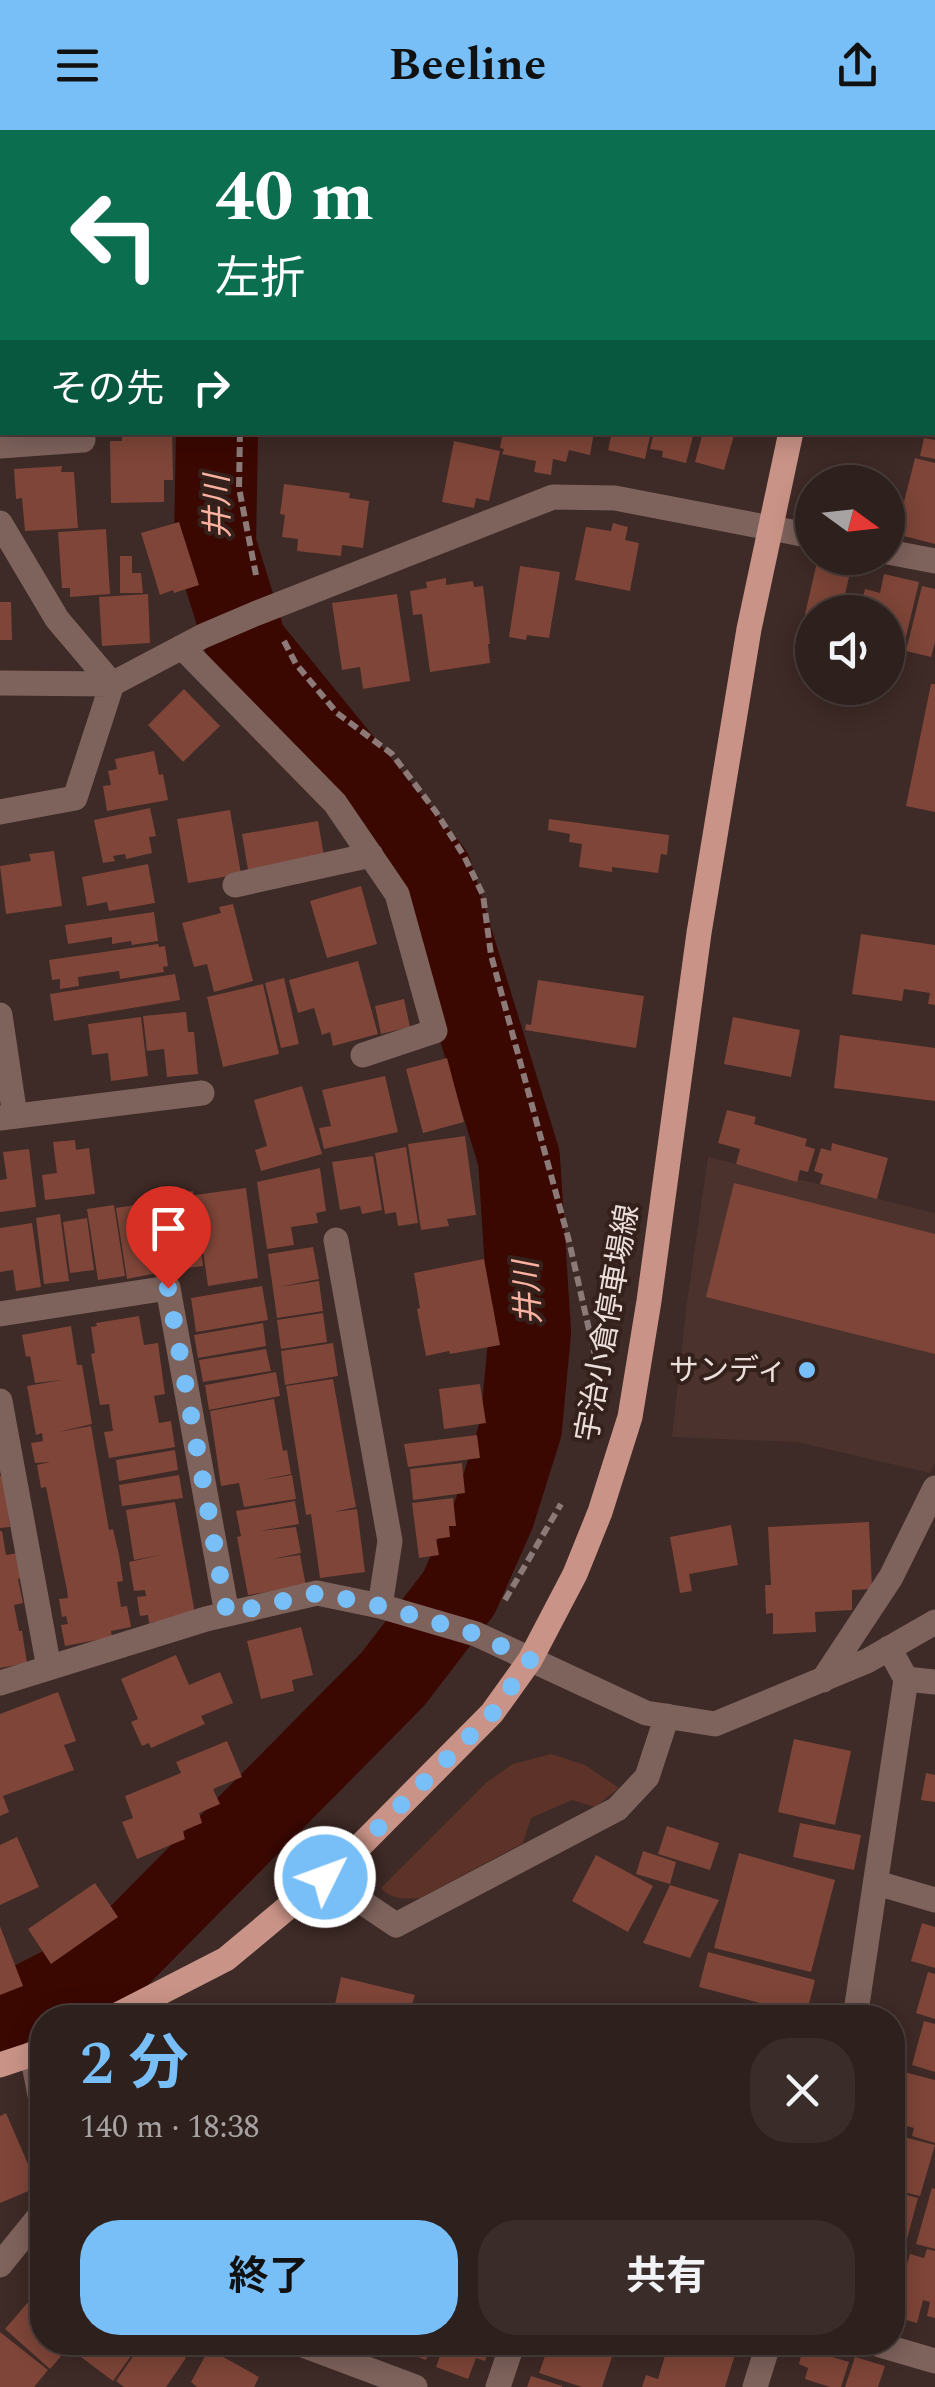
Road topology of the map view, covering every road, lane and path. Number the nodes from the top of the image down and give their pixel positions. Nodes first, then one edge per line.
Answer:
1 (82, 435) edge
2 (790, 435) edge
3 (0, 446) edge
4 (0, 523) edge
5 (770, 528) junction
6 (795, 533) edge
7 (905, 555) edge
8 (935, 561) edge
9 (192, 642) junction
10 (0, 683) edge
11 (112, 684) junction
12 (0, 812) edge
13 (372, 855) junction
14 (235, 885) dead end
15 (0, 1015) edge
16 (363, 1055) dead end
17 (202, 1093) dead end
18 (8, 1117) edge
19 (336, 1240) dead end
20 (0, 1314) edge
21 (0, 1401) edge
22 (935, 1488) edge
23 (392, 1609) junction
24 (227, 1614) junction
25 (935, 1622) edge
26 (890, 1648) junction
27 (530, 1660) junction
28 (49, 1668) junction
29 (906, 1679) junction
30 (823, 1680) junction
31 (935, 1682) edge
32 (0, 1683) edge
33 (667, 1716) junction
34 (325, 1877) junction
35 (876, 1883) junction
36 (935, 1900) edge
37 (136, 2005) edge
38 (857, 2005) edge
39 (30, 2054) edge
40 (0, 2065) edge
41 (30, 2228) edge
42 (0, 2266) edge
43 (905, 2353) edge
44 (330, 2355) edge
45 (509, 2355) edge
46 (765, 2355) edge
47 (935, 2362) edge
48 (416, 2387) edge
49 (498, 2387) edge
50 (755, 2387) edge

1 - 3 street
2 - 5 main road, 宇治小倉停車場線
4 - 11 street
5 - 6 street
5 - 9 street
5 - 27 main road, 宇治小倉停車場線
7 - 8 street
9 - 11 street
9 - 13 street
10 - 11 street
11 - 12 street
13 - 14 street
13 - 16 street
15 - 18 street
17 - 18 street
19 - 23 street
20 - 24 street
21 - 28 street
22 - 30 street
23 - 24 street
23 - 27 street
24 - 28 street
25 - 26 street
26 - 29 street
26 - 30 street
27 - 33 street
27 - 34 main road, 宇治小倉停車場線
28 - 32 street
29 - 31 street
29 - 35 street
30 - 33 street
33 - 34 street
34 - 37 main road, 宇治小倉停車場線
35 - 36 street
35 - 38 street
39 - 40 main road
41 - 42 street
43 - 47 street
44 - 48 street
45 - 49 street
46 - 50 street

